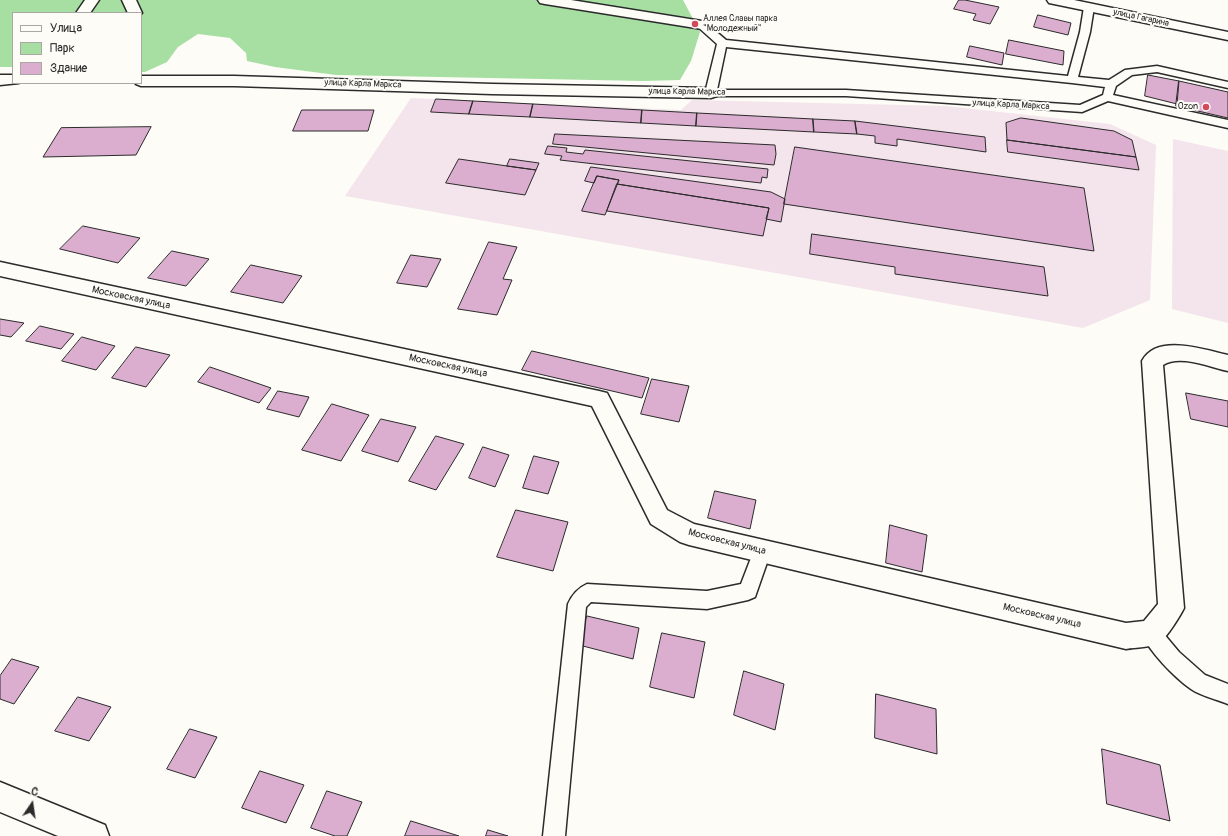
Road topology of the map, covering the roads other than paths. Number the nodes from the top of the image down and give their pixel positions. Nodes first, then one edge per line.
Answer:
1 (92, 0) edge
2 (129, 0) edge
3 (545, 0) edge
4 (1054, 0) edge
5 (1089, 7) junction
6 (84, 12) edge
7 (135, 12) edge
8 (702, 25) joint
9 (1228, 36) edge
10 (723, 43) junction
11 (0, 80) edge
12 (12, 80) edge
13 (1072, 80) junction
14 (142, 81) edge
15 (1111, 84) junction
16 (1228, 85) edge
17 (711, 93) junction
18 (1107, 97) junction
19 (1228, 124) edge
20 (0, 269) edge
21 (1228, 363) edge
22 (762, 551) junction
23 (1151, 633) junction
24 (1228, 694) edge
25 (0, 797) edge
26 (94, 836) edge
27 (554, 836) edge

1 - 6 street
2 - 7 street
3 - 8 street
4 - 5 street, улица Гагарина
5 - 9 street, улица Гагарина
5 - 13 lane
8 - 10 lane
10 - 13 lane
10 - 17 lane
11 - 12 street
13 - 15 lane
14 - 17 street, улица Карла Маркса
15 - 16 lane
15 - 18 lane
17 - 18 lane, улица Карла Маркса
18 - 19 lane
20 - 22 street, Московская улица
21 - 23 street
22 - 23 street, Московская улица
22 - 27 lane
23 - 24 lane
25 - 26 street

